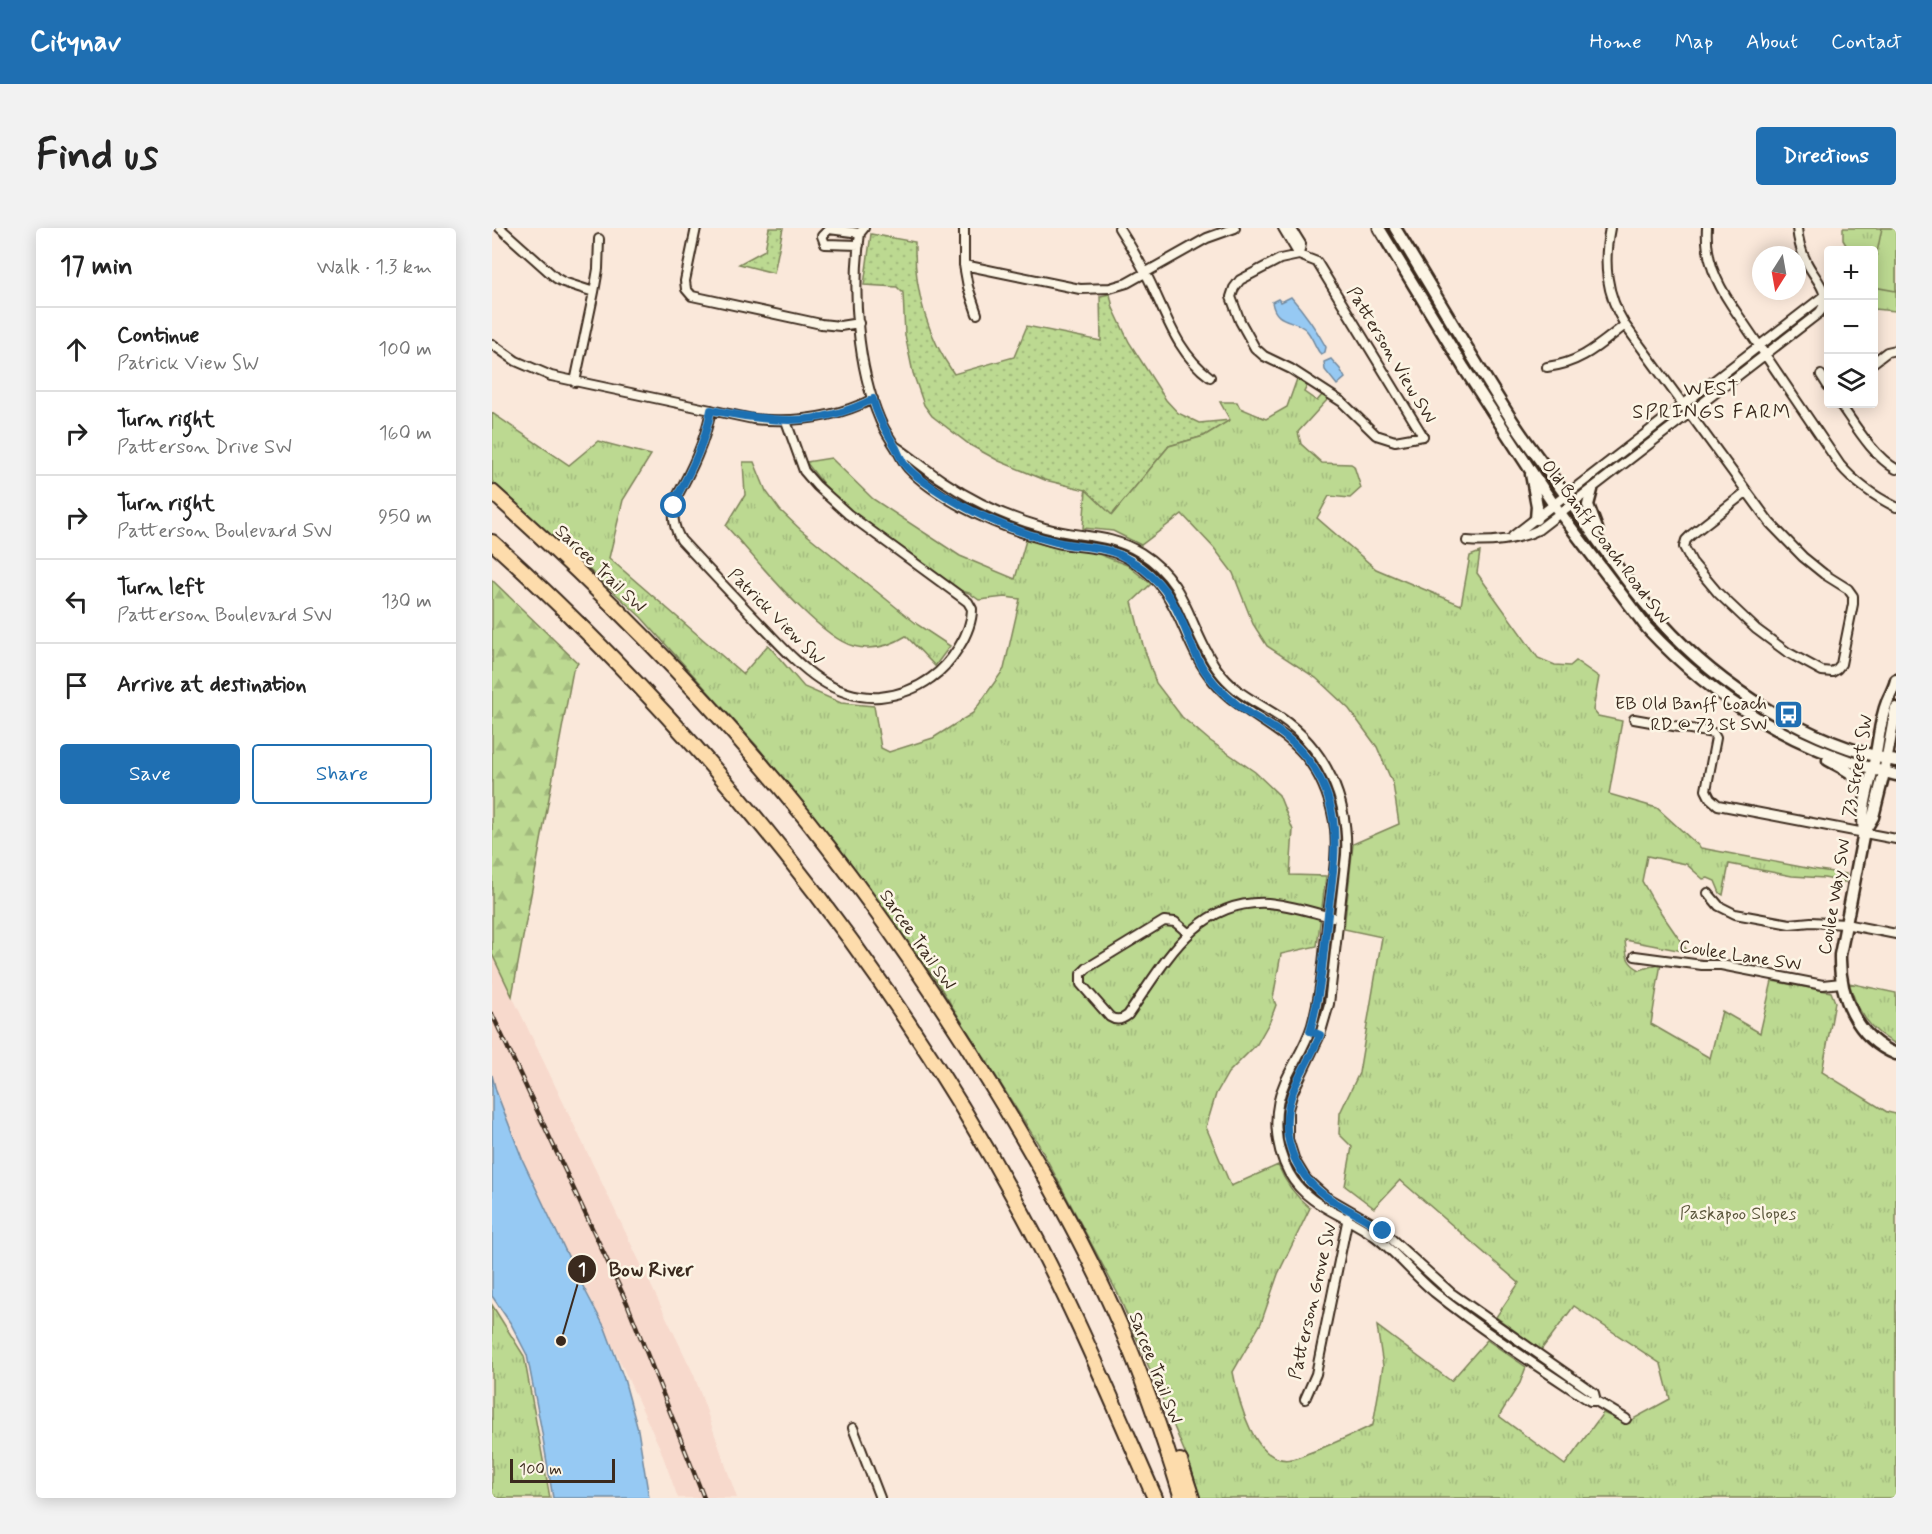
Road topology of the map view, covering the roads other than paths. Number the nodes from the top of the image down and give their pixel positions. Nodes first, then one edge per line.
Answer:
1 (500, 228) edge
2 (696, 228) edge
3 (964, 228) edge
4 (1119, 228) edge
5 (1218, 228) edge
6 (1235, 228) edge
7 (1283, 228) edge
8 (1291, 228) edge
9 (1379, 228) edge
10 (1395, 228) edge
11 (1610, 228) edge
12 (1707, 228) edge
13 (1797, 228) edge
14 (860, 230) edge
15 (1207, 238) junction
16 (599, 239) dead end
17 (859, 245) junction
18 (1299, 255) junction
19 (964, 265) junction
20 (1146, 273) junction
21 (594, 292) junction
22 (1824, 292) edge
23 (1824, 296) edge
24 (1825, 300) edge
25 (977, 314) dead end
26 (859, 323) junction
27 (1625, 325) junction
28 (492, 344) edge
29 (1759, 346) junction
30 (1896, 350) edge
31 (1765, 355) junction
32 (1878, 359) edge
33 (1547, 367) dead end
34 (1821, 375) dead end
35 (1210, 377) dead end
36 (1824, 380) edge
37 (575, 382) junction
38 (873, 399) junction
39 (1683, 405) junction
40 (1843, 408) edge
41 (711, 410) junction
42 (1689, 414) junction
43 (786, 421) junction
44 (894, 445) junction
45 (1529, 468) junction
46 (1896, 469) edge
47 (1592, 490) junction
48 (492, 492) edge
49 (1746, 492) junction
50 (1569, 500) junction
51 (1896, 507) edge
52 (1558, 509) junction
53 (1536, 519) junction
54 (1512, 537) junction
55 (1467, 541) dead end
56 (492, 542) edge
57 (1612, 559) junction
58 (1896, 688) edge
59 (1236, 689) junction
60 (1228, 698) junction
61 (1896, 708) edge
62 (1634, 719) dead end
63 (1892, 729) junction
64 (1795, 740) junction
65 (1896, 746) edge
66 (1886, 759) edge
67 (1878, 771) junction
68 (1896, 775) edge
69 (1334, 782) junction
70 (1324, 787) junction
71 (1866, 793) junction
72 (1864, 832) junction
73 (1896, 839) edge
74 (1708, 893) dead end
75 (1328, 916) junction
76 (1339, 918) junction
77 (1845, 924) junction
78 (1188, 933) junction
79 (1896, 934) edge
80 (1635, 956) dead end
81 (1841, 982) junction
82 (1310, 1031) junction
83 (1320, 1035) junction
84 (1896, 1054) edge
85 (1287, 1127) junction
86 (1276, 1128) junction
87 (1350, 1210) junction
88 (1347, 1220) junction
89 (1488, 1321) junction
90 (1120, 1324) junction
91 (1482, 1329) junction
92 (1305, 1399) dead end
93 (1596, 1401) junction
94 (1626, 1419) dead end
95 (853, 1428) dead end
96 (880, 1498) edge
97 (1155, 1498) edge
98 (1182, 1498) edge
99 (1192, 1498) edge

1 - 21 street
2 - 26 street
3 - 19 street
4 - 20 street
5 - 15 street
6 - 15 street
7 - 18 street, Patterson View SW
8 - 18 street
9 - 45 main road, Old Banff Coach Road SW
10 - 50 main road, Old Banff Coach Road SW
11 - 27 street
12 - 29 street
13 - 22 street
14 - 17 street
14 - 17 street
15 - 20 street
16 - 21 street
17 - 26 street
18 - 18 street, Patterson View SW
19 - 20 street
19 - 25 street
20 - 35 street
21 - 37 street
23 - 29 street
24 - 31 street
26 - 38 street
27 - 33 street
27 - 39 street
28 - 37 street
29 - 31 street
29 - 39 street
30 - 32 street
31 - 42 street
31 - 51 street
34 - 36 street
37 - 41 street
38 - 43 street
38 - 44 street
39 - 42 street
39 - 50 street
40 - 46 street
41 - 43 street
41 - 43 street, Patrick View SW
42 - 47 street
42 - 49 street
44 - 59 street
44 - 60 street
45 - 52 main road, Old Banff Coach Road SW
45 - 53 main road
47 - 50 street
47 - 57 main road
48 - 90 highway, Sarcee Trail SW
49 - 49 street
50 - 52 street
50 - 57 main road, Old Banff Coach Road SW
52 - 53 street
52 - 54 street
52 - 64 main road, Old Banff Coach Road SW
53 - 54 street
54 - 55 street
56 - 97 highway
57 - 66 main road, Old Banff Coach Road SW
58 - 66 main road, 73 Street SW
59 - 60 street
59 - 69 street
60 - 70 street
61 - 63 main road, 73 Street SW
62 - 72 street
63 - 65 main road
63 - 66 main road, 73 Street SW
64 - 67 main road, Old Banff Coach Road SW
64 - 71 main road
66 - 67 main road, 73 Street SW
67 - 68 main road, Old Banff Coach Road SW
67 - 71 main road, 73 Street SW
67 - 72 main road, 73 Street SW
69 - 70 street
69 - 76 street
70 - 75 street
71 - 72 main road, 73 Street SW
72 - 73 street
72 - 77 main road, Coulee Way SW
74 - 77 street
75 - 76 street
75 - 78 street
75 - 82 street
76 - 83 street
77 - 79 street
77 - 81 main road, Coulee Way SW
78 - 78 street
80 - 81 street, Coulee Lane SW
81 - 84 main road, Coulee Way SW
82 - 83 street
82 - 86 street
83 - 85 street
85 - 86 street
85 - 87 street
86 - 88 street
87 - 88 street, Patterson Grove SW
87 - 89 street
88 - 91 street
88 - 92 street, Patterson Grove SW
89 - 91 street
89 - 93 street
90 - 98 highway, Sarcee Trail SW
90 - 99 highway
91 - 93 street
93 - 94 street
95 - 96 street

